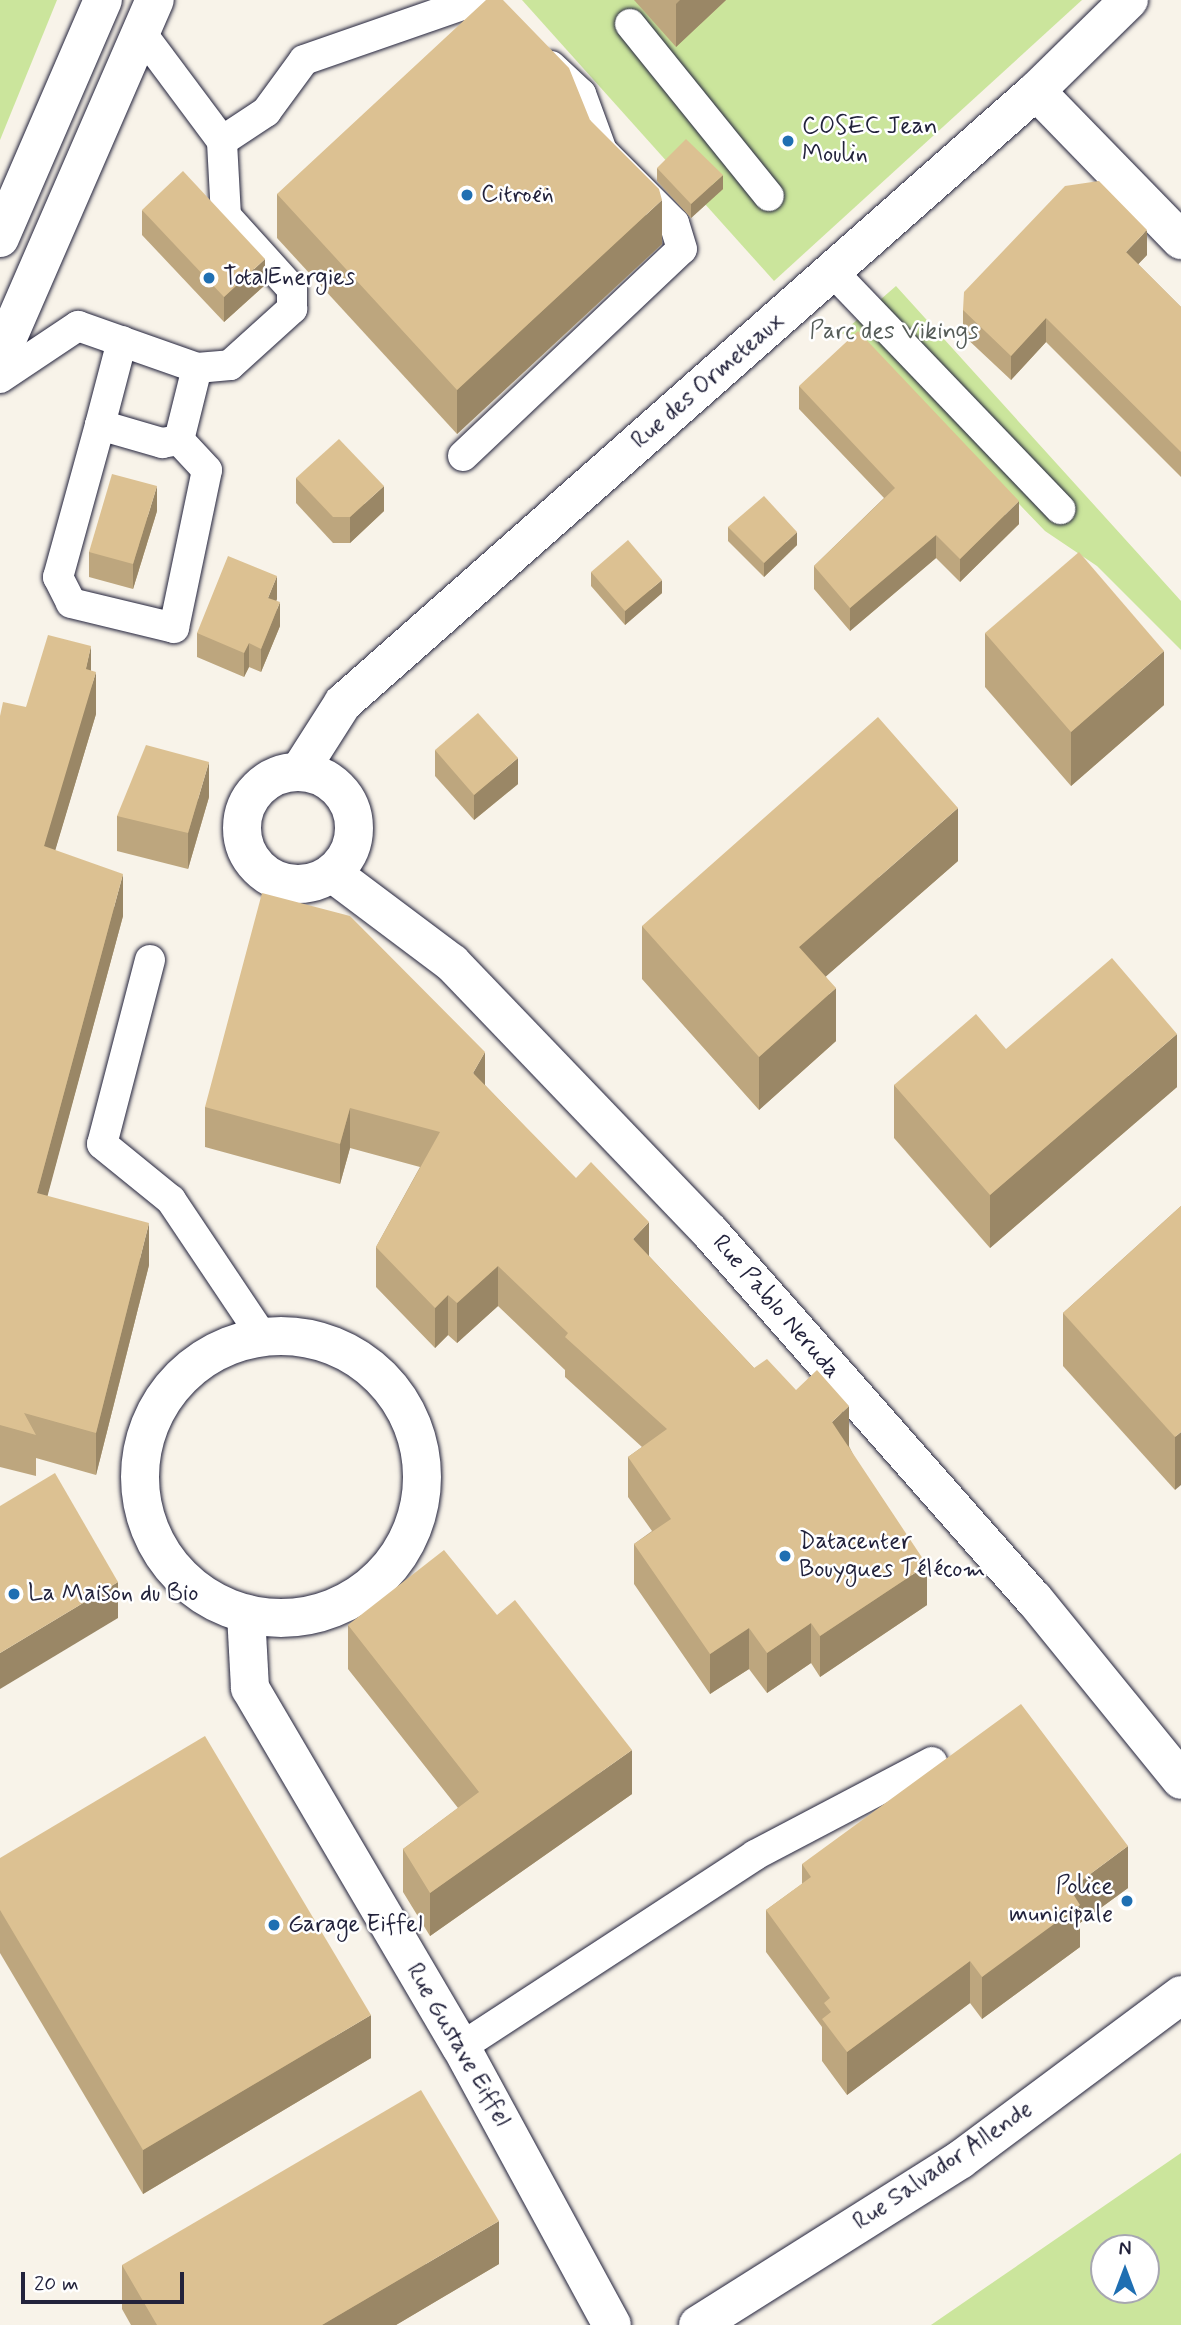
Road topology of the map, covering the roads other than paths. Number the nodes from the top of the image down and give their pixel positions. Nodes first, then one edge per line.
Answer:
1 (103, 0) edge
2 (476, 0) edge
3 (1129, 0) edge
4 (147, 15) edge
5 (629, 24) dead end
6 (532, 47) edge
7 (1036, 92) junction
8 (222, 141) junction
9 (769, 196) dead end
10 (0, 239) edge
11 (1181, 240) edge
12 (832, 271) junction
13 (122, 341) junction
14 (0, 356) edge
15 (197, 368) junction
16 (0, 378) edge
17 (100, 425) junction
18 (179, 440) junction
19 (463, 456) dead end
20 (1059, 509) dead end
21 (299, 772) junction
22 (332, 873) junction
23 (150, 960) dead end
24 (262, 1336) junction
25 (246, 1614) junction
26 (932, 1762) dead end
27 (1181, 1780) edge
28 (1181, 1995) edge
29 (461, 2047) junction
30 (612, 2325) edge
31 (698, 2325) edge

1 - 10 street
2 - 8 lane
3 - 7 street, Rue des Ormeteaux
4 - 8 lane
4 - 14 street
5 - 9 lane
6 - 19 lane
7 - 11 street
7 - 12 street, Rue des Ormeteaux
8 - 15 lane
12 - 20 lane
12 - 21 street, Rue des Ormeteaux
13 - 15 lane
13 - 16 lane
13 - 17 lane
15 - 18 lane
17 - 18 lane
17 - 18 lane
21 - 22 street
21 - 22 street
22 - 27 street, Rue Pablo Neruda
23 - 24 lane
24 - 25 street
24 - 25 street
25 - 29 street, Rue Gustave Eiffel
26 - 29 lane
28 - 31 street, Rue Salvador Allende
29 - 30 street, Rue Gustave Eiffel

